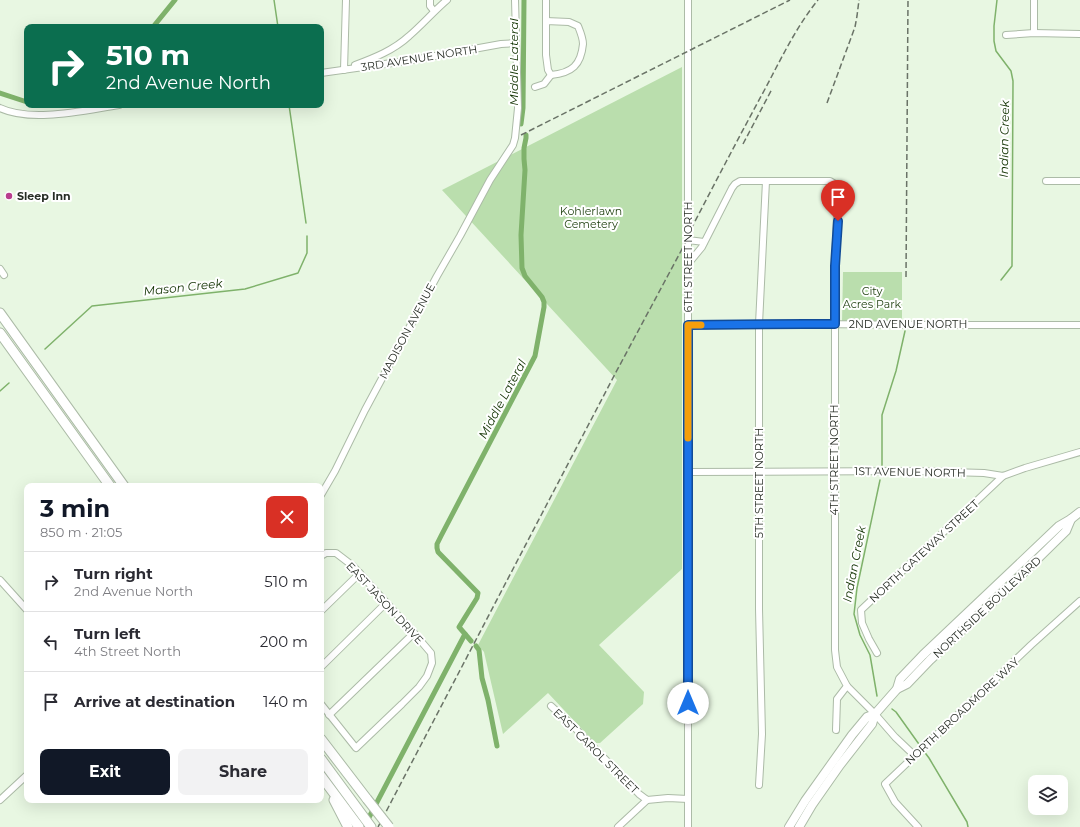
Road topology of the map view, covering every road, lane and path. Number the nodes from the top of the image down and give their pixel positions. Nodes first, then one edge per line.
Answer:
1 (346, 0) edge
2 (430, 0) edge
3 (447, 0) edge
4 (515, 0) edge
5 (546, 0) edge
6 (688, 0) edge
7 (1034, 0) edge
8 (434, 11) junction
9 (546, 20) junction
10 (1034, 33) junction
11 (1080, 34) edge
12 (1006, 35) dead end
13 (516, 43) junction
14 (344, 70) junction
15 (324, 73) edge
16 (552, 75) junction
17 (534, 87) dead end
18 (0, 108) edge
19 (97, 108) edge
20 (766, 181) junction
21 (1046, 181) dead end
22 (1080, 181) edge
23 (688, 240) junction
24 (704, 242) junction
25 (688, 264) junction
26 (0, 269) edge
27 (4, 275) dead end
28 (0, 307) edge
29 (0, 313) edge
30 (760, 324) junction
31 (835, 324) junction
32 (688, 325) junction
33 (1080, 325) edge
34 (0, 333) edge
35 (43, 373) junction
36 (1080, 452) edge
37 (688, 472) junction
38 (759, 472) junction
39 (834, 472) junction
40 (1003, 476) junction
41 (108, 483) edge
42 (122, 483) edge
43 (324, 490) edge
44 (1080, 512) edge
45 (324, 554) edge
46 (360, 574) junction
47 (0, 580) edge
48 (1080, 601) edge
49 (386, 603) junction
50 (24, 607) edge
51 (324, 608) edge
52 (414, 633) junction
53 (877, 653) dead end
54 (324, 664) edge
55 (847, 686) junction
56 (551, 706) dead end
57 (324, 708) edge
58 (875, 714) junction
59 (329, 715) junction
60 (836, 730) dead end
61 (324, 744) edge
62 (919, 752) junction
63 (324, 763) edge
64 (24, 778) edge
65 (324, 780) edge
66 (759, 785) dead end
67 (688, 799) junction
68 (0, 800) edge
69 (646, 800) junction
70 (354, 825) edge
71 (371, 827) edge
72 (389, 827) edge
73 (618, 827) edge
74 (688, 827) edge
75 (789, 827) edge
76 (799, 827) edge
77 (918, 827) edge

1 - 14 street
2 - 8 street
3 - 8 street
4 - 13 street, MADISON AVENUE
5 - 9 street
6 - 23 street, 6TH STREET NORTH
7 - 10 street
8 - 14 street
9 - 16 street
9 - 16 street
10 - 11 street
10 - 12 street
13 - 14 street, 3RD AVENUE NORTH
13 - 43 street, MADISON AVENUE
14 - 15 street, 3RD AVENUE NORTH
16 - 17 street
18 - 19 street
20 - 24 street
20 - 30 street, 5TH STREET NORTH
20 - 31 street, 4TH STREET NORTH
21 - 22 street
23 - 24 street
23 - 25 street, 6TH STREET NORTH
24 - 25 street
25 - 32 street, 6TH STREET NORTH
26 - 27 street
28 - 35 highway
29 - 35 highway
30 - 31 street, 2ND AVENUE NORTH
30 - 32 street, 2ND AVENUE NORTH
30 - 38 street, 5TH STREET NORTH
31 - 33 street, 2ND AVENUE NORTH
31 - 39 street, 4TH STREET NORTH
32 - 37 street, 6TH STREET NORTH
34 - 41 highway
35 - 42 highway
36 - 40 street, 1ST AVENUE NORTH
37 - 38 street, 1ST AVENUE NORTH
37 - 67 street, 6TH STREET NORTH
38 - 39 street, 1ST AVENUE NORTH
38 - 66 street, 5TH STREET NORTH
39 - 40 street, 1ST AVENUE NORTH
39 - 55 street, 4TH STREET NORTH
40 - 53 street, NORTH GATEWAY STREET
44 - 58 main road, NORTHSIDE BOULEVARD
45 - 46 street, EAST JASON DRIVE
46 - 49 street, EAST JASON DRIVE
46 - 51 street
47 - 50 street
48 - 62 street, NORTH BROADMORE WAY
49 - 52 street, EAST JASON DRIVE
49 - 54 street
52 - 59 street
52 - 59 street, EAST JASON DRIVE
55 - 58 street, 4TH STREET NORTH
55 - 60 street
56 - 69 street, EAST CAROL STREET
57 - 59 street
58 - 62 street, 4TH STREET NORTH
58 - 75 main road, NORTHSIDE BOULEVARD
58 - 76 main road, NORTHSIDE BOULEVARD
61 - 72 highway, bridge
62 - 77 street, NORTH BROADMORE WAY
63 - 71 highway
64 - 68 street
65 - 70 highway
67 - 69 street, EAST CAROL STREET
67 - 74 street, 6TH STREET NORTH
69 - 73 street

